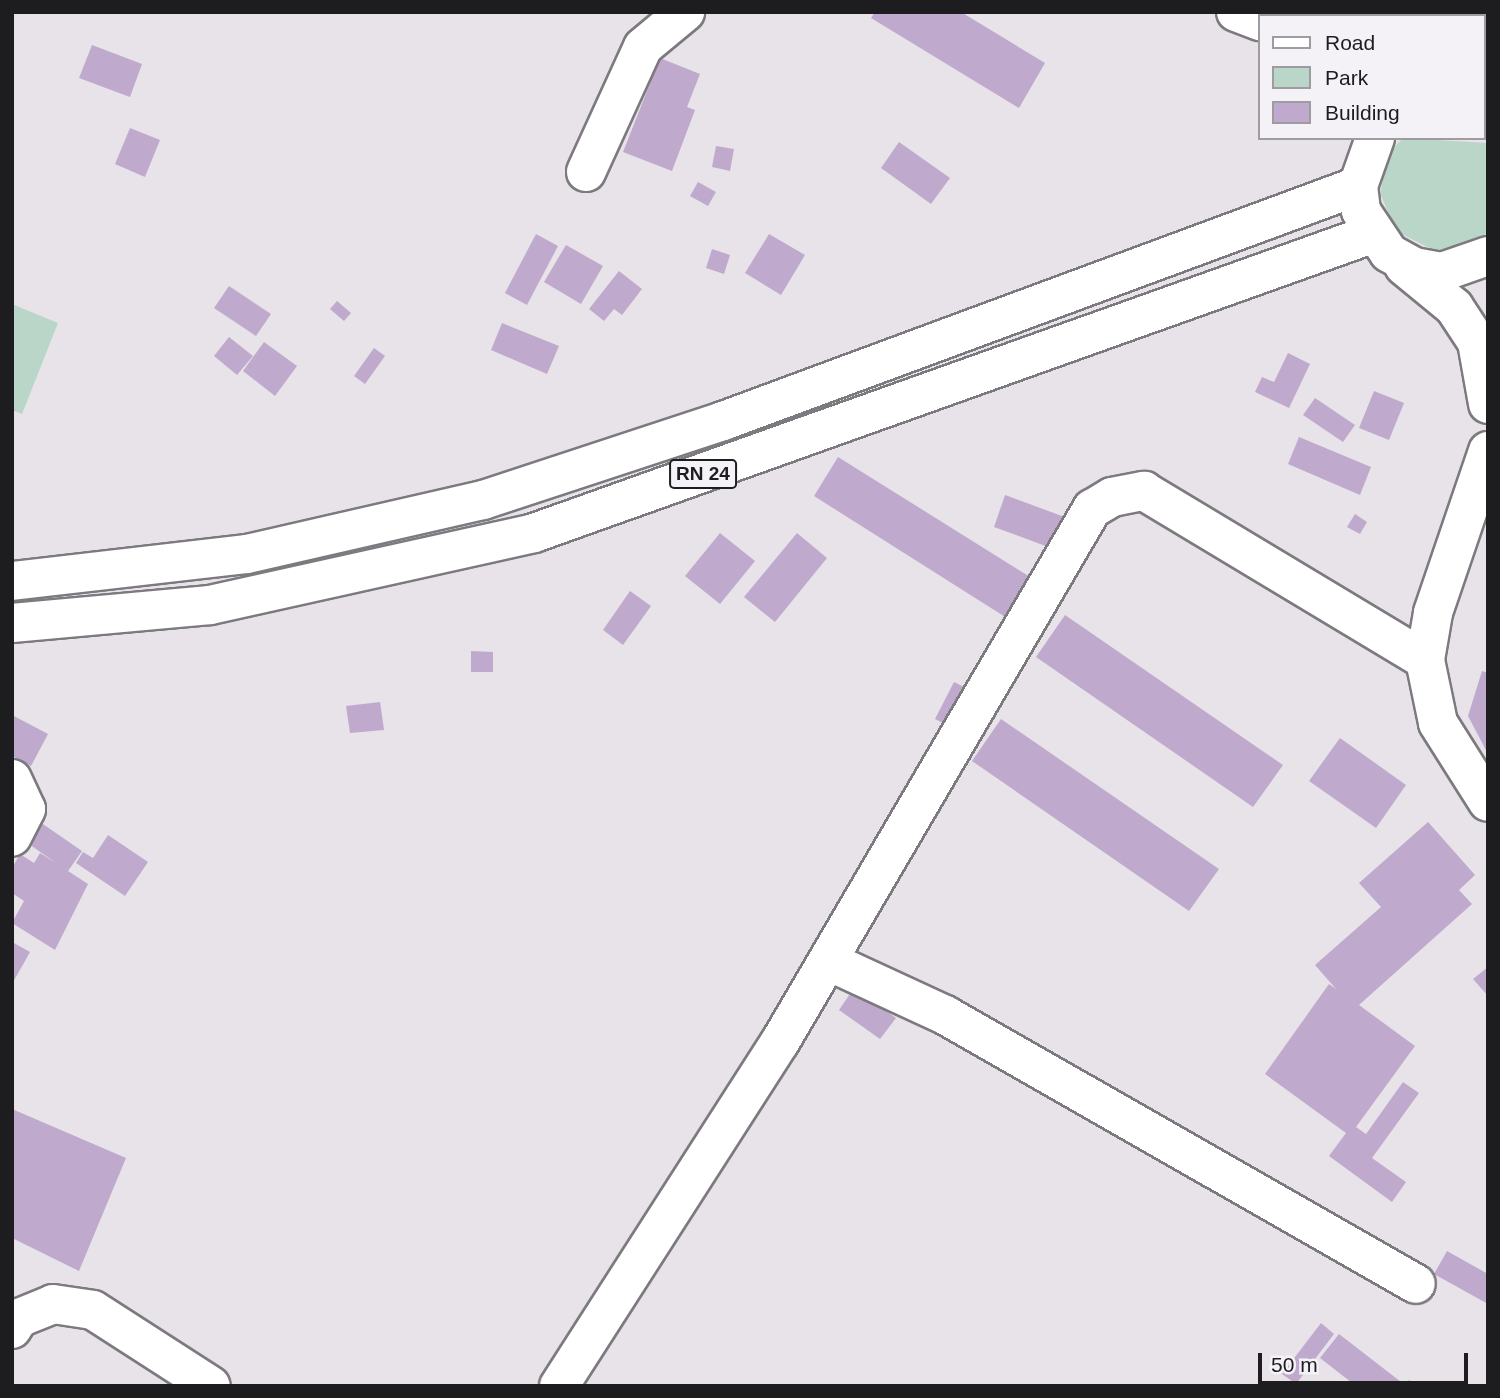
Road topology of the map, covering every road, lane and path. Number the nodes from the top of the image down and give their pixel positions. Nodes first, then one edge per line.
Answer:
1 (685, 12) edge
2 (1236, 12) edge
3 (1258, 20) edge
4 (1374, 140) edge
5 (586, 172) dead end
6 (1357, 186) junction
7 (1380, 244) junction
8 (1488, 256) edge
9 (1488, 404) edge
10 (1484, 468) edge
11 (12, 580) edge
12 (12, 624) edge
13 (1425, 660) junction
14 (12, 779) edge
15 (1488, 802) edge
16 (12, 837) edge
17 (828, 961) junction
18 (1416, 1284) dead end
19 (12, 1329) edge
20 (211, 1386) edge
21 (559, 1386) edge

1 - 5 main road
2 - 3 main road
4 - 6 main road
6 - 7 main road
6 - 11 main road, RN 24
7 - 8 main road
7 - 9 main road
7 - 12 main road, RN 24
10 - 13 main road
13 - 15 main road
13 - 17 main road
14 - 16 main road
17 - 18 main road
17 - 21 main road
19 - 20 main road

